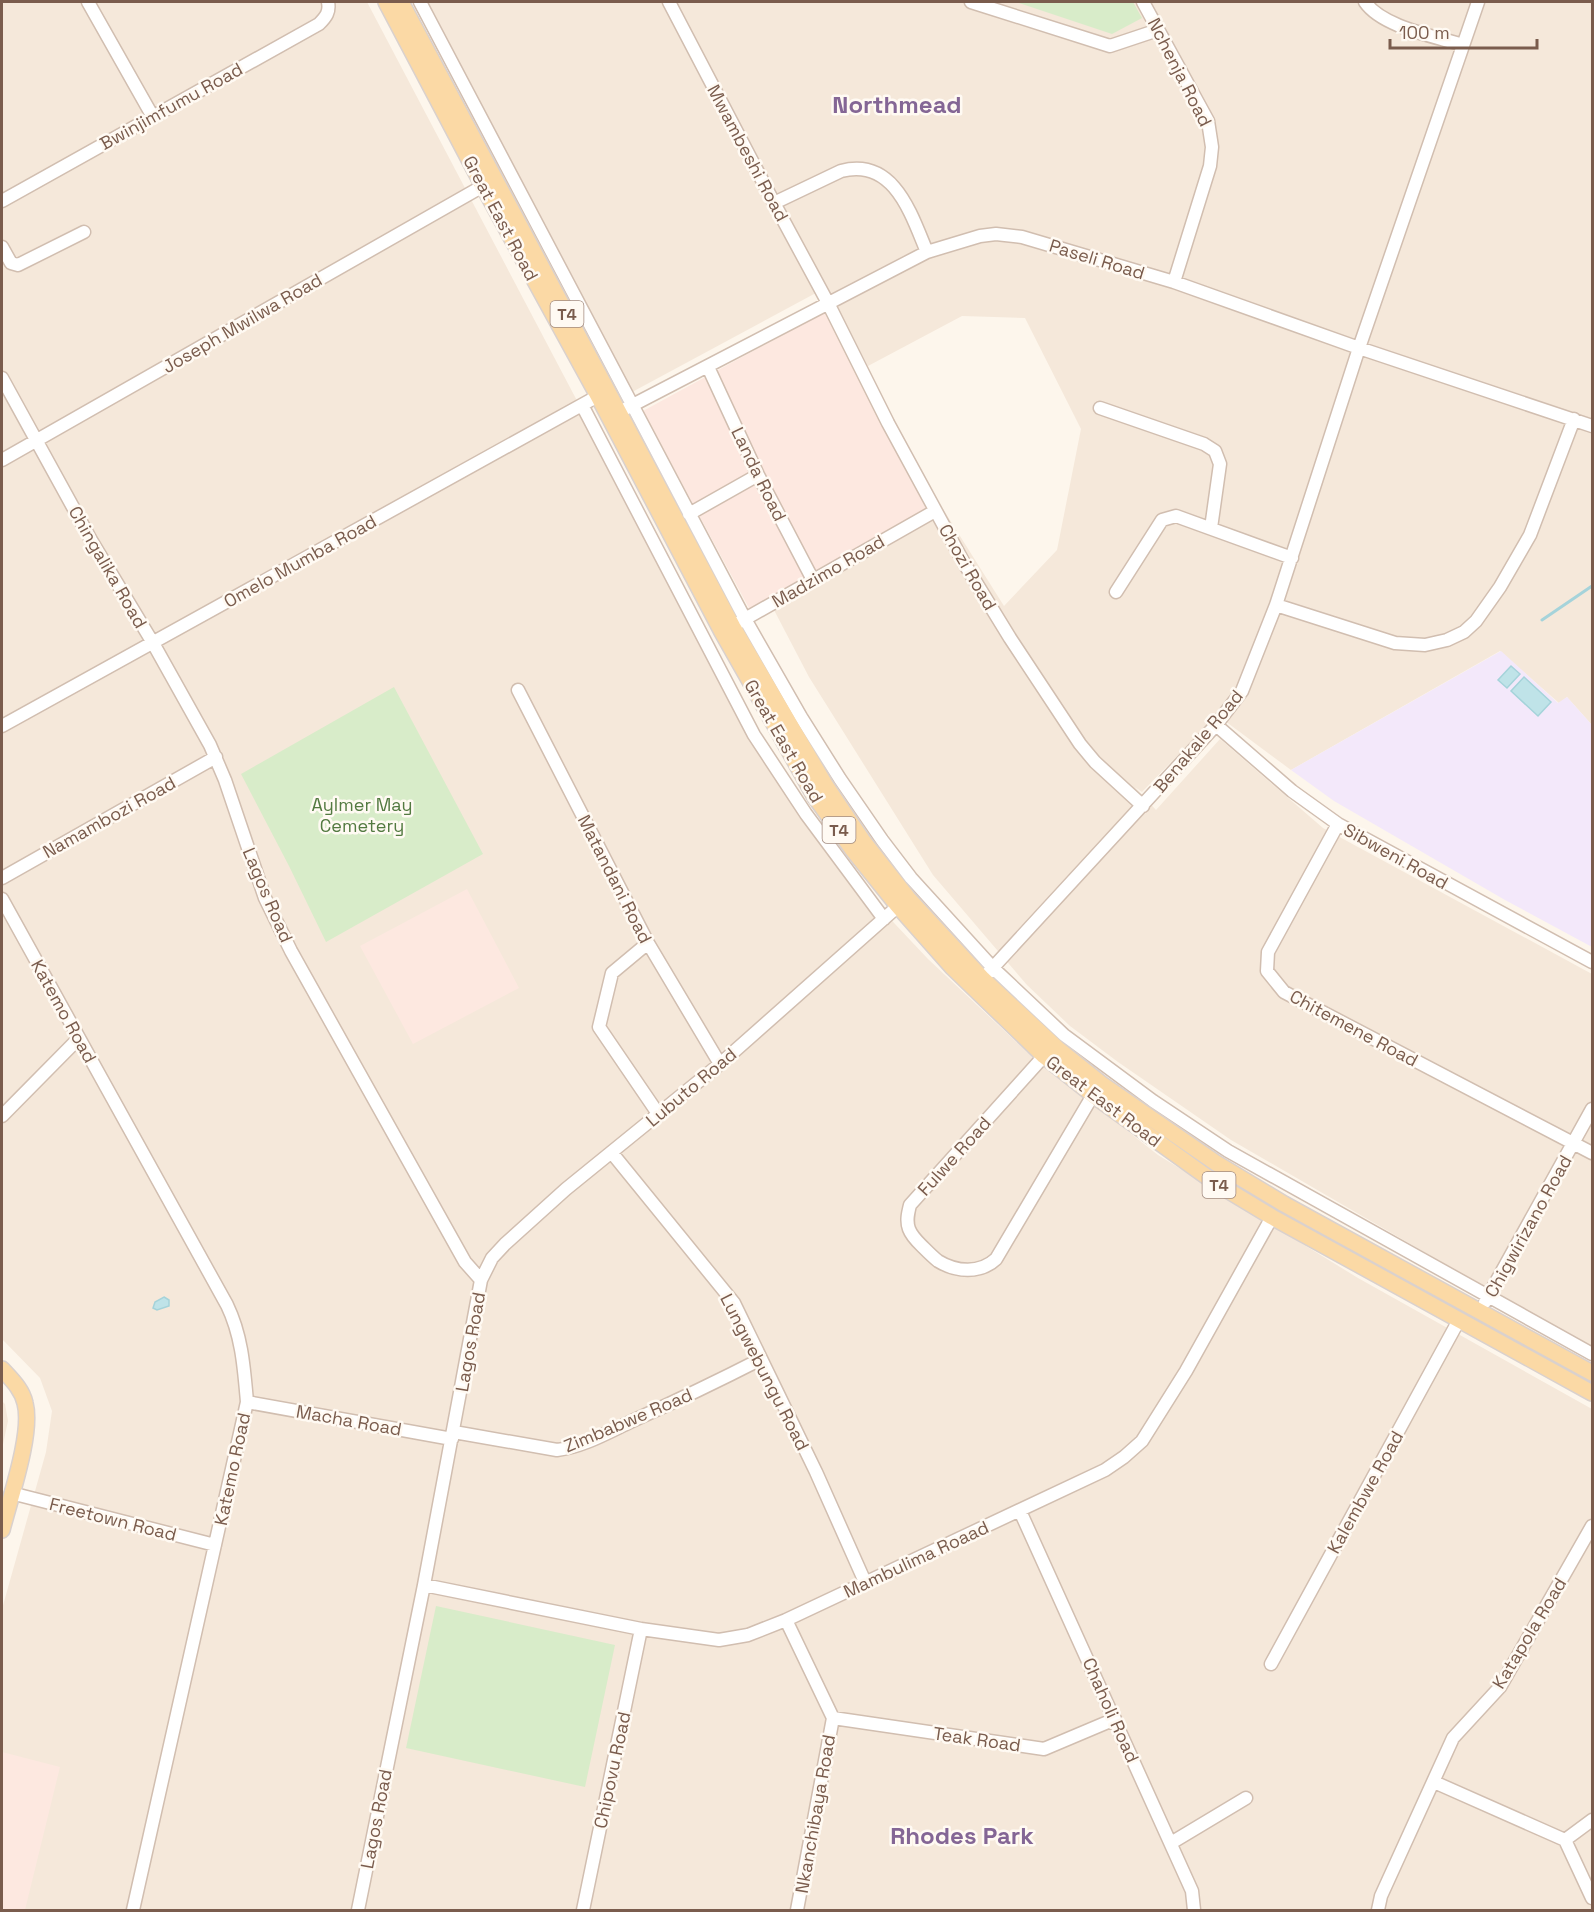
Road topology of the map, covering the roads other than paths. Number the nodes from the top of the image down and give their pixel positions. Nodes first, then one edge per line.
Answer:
1 (88, 2) edge
2 (328, 2) edge
3 (386, 2) edge
4 (401, 2) edge
5 (420, 2) edge
6 (669, 2) edge
7 (971, 2) edge
8 (1143, 2) edge
9 (1365, 2) edge
10 (1478, 2) edge
11 (1158, 30) junction
12 (1463, 45) junction
13 (153, 117) junction
14 (483, 186) junction
15 (2, 201) edge
16 (774, 203) junction
17 (84, 232) dead end
18 (2, 247) edge
19 (927, 252) junction
20 (1174, 282) junction
21 (828, 303) junction
22 (1359, 348) junction
23 (708, 367) junction
24 (2, 378) edge
25 (598, 396) junction
26 (582, 405) junction
27 (1100, 408) dead end
28 (625, 409) junction
29 (1574, 419) junction
30 (1593, 426) edge
31 (36, 440) junction
32 (2, 460) edge
33 (758, 475) junction
34 (671, 495) junction
35 (935, 511) junction
36 (689, 514) junction
37 (1211, 528) junction
38 (1292, 558) junction
39 (813, 580) junction
40 (1116, 592) dead end
41 (1276, 605) junction
42 (733, 626) junction
43 (153, 643) junction
44 (518, 690) dead end
45 (1216, 725) junction
46 (2, 726) edge
47 (216, 757) junction
48 (1143, 806) junction
49 (1338, 824) junction
50 (2, 878) edge
51 (2, 899) edge
52 (903, 902) junction
53 (884, 919) junction
54 (648, 943) junction
55 (1593, 962) edge
56 (988, 974) junction
57 (79, 1038) junction
58 (1044, 1056) junction
59 (720, 1064) junction
60 (1093, 1095) junction
61 (1593, 1109) edge
62 (659, 1115) junction
63 (2, 1116) edge
64 (1575, 1142) junction
65 (612, 1153) junction
66 (1593, 1153) edge
67 (1272, 1217) junction
68 (481, 1280) junction
69 (1488, 1297) junction
70 (1480, 1312) junction
71 (1459, 1320) junction
72 (1593, 1354) edge
73 (761, 1359) junction
74 (2, 1369) edge
75 (1593, 1373) edge
76 (1593, 1393) edge
77 (247, 1402) junction
78 (453, 1435) junction
79 (11, 1492) junction
80 (1020, 1511) junction
81 (1593, 1526) edge
82 (2, 1530) edge
83 (215, 1545) junction
84 (865, 1582) junction
85 (424, 1585) junction
86 (786, 1620) junction
87 (641, 1629) junction
88 (1271, 1664) dead end
89 (833, 1718) junction
90 (1115, 1719) junction
91 (1434, 1782) junction
92 (1246, 1798) dead end
93 (1593, 1820) edge
94 (1565, 1840) junction
95 (1171, 1844) junction
96 (1593, 1898) edge
97 (133, 1911) edge
98 (358, 1911) edge
99 (583, 1911) edge
100 (797, 1911) edge
101 (1194, 1911) edge
102 (1378, 1911) edge

1 - 13 street
2 - 13 street, Bwinjimfumu Road
3 - 14 main road, Great East Road / T4
4 - 28 main road, Great East Road / T4
5 - 28 street
6 - 16 street, Mwambeshi Road
7 - 11 street
8 - 11 street, Nchenja Road
9 - 12 street
10 - 12 street, Benakale Road
11 - 20 street, Nchenja Road
12 - 22 street, Benakale Road
13 - 15 street, Bwinjimfumu Road
14 - 25 main road, Great East Road / T4
14 - 31 street, Joseph Mwilwa Road
16 - 19 street
16 - 21 street, Mwambeshi Road
17 - 18 street
19 - 20 street, Paseli Road
19 - 21 street, Paseli Road
20 - 22 street, Paseli Road
21 - 23 street, Paseli Road
21 - 35 street, Chozi Road
22 - 29 street, Paseli Road
22 - 38 street, Benakale Road
23 - 28 street, Paseli Road
23 - 33 street, Landa Road
24 - 31 street, Chingalika Road
25 - 26 street, Omelo Mumba Road
25 - 42 main road, Great East Road / T4
26 - 43 street, Omelo Mumba Road
26 - 53 street
27 - 37 street
28 - 34 main road, Great East Road / T4
29 - 30 street, Paseli Road
29 - 41 street
31 - 32 street, Joseph Mwilwa Road
31 - 43 street, Chingalika Road
33 - 36 street
33 - 39 street, Landa Road
34 - 36 street
34 - 42 main road, Great East Road / T4
35 - 39 street, Madzimo Road
35 - 48 street, Chozi Road
36 - 42 street
37 - 38 street
37 - 40 street
38 - 41 street, Benakale Road
39 - 42 street, Madzimo Road
41 - 45 street, Benakale Road
42 - 52 main road, Great East Road / T4
42 - 56 street
43 - 46 street, Omelo Mumba Road
43 - 47 street, Chingalika Road
44 - 54 street, Matandani Road
45 - 48 street, Benakale Road
45 - 49 street, Sibweni Road
47 - 50 street, Namambozi Road
47 - 68 street, Lagos Road
48 - 56 street, Benakale Road
49 - 55 street, Sibweni Road
49 - 64 street, Chitemene Road
51 - 57 street, Katemo Road
52 - 53 street, Lubuto Road
52 - 56 main road, Great East Road / T4
52 - 58 main road, Great East Road / T4
53 - 59 street, Lubuto Road
54 - 59 street, Matandani Road
54 - 62 street
56 - 69 street
56 - 70 main road, Great East Road / T4
57 - 63 street
57 - 77 street, Katemo Road
58 - 60 main road, Great East Road / T4
58 - 60 street, Fulwe Road
59 - 62 street, Lubuto Road
60 - 67 main road, Great East Road / T4
61 - 64 street, Chigwirizano Road
62 - 65 street, Lubuto Road
64 - 66 street, Chitemene Road
64 - 69 street, Chigwirizano Road
65 - 68 street, Lubuto Road
65 - 73 street, Lungwebungu Road
67 - 71 main road, Great East Road / T4
67 - 80 street, Mambulima Roaad
68 - 78 street, Lagos Road
69 - 70 street, Chigwirizano Road
69 - 72 street
70 - 75 main road, Great East Road / T4
71 - 76 main road, Great East Road / T4
71 - 88 street, Kalembwe Road
73 - 78 street, Zimbabwe Road
73 - 84 street, Lungwebungu Road
74 - 79 main road
77 - 78 street, Macha Road
77 - 83 street, Katemo Road
78 - 85 street, Lagos Road
79 - 82 main road
79 - 83 street, Freetown Road
80 - 84 street, Mambulima Roaad
80 - 90 street, Chaholi Road
81 - 91 street, Katapola Road
83 - 97 street, Katemo Road
84 - 86 street, Mambulima Roaad
85 - 87 street, Mambulima Roaad
85 - 98 street, Lagos Road
86 - 87 street, Mambulima Roaad
86 - 89 street, Nkanchibaya Road
87 - 99 street, Chipovu Road
89 - 90 street, Teak Road
89 - 100 street, Nkanchibaya Road
90 - 95 street, Chaholi Road
91 - 94 street
91 - 102 street, Katapola Road
92 - 95 street
93 - 94 street
94 - 96 street
95 - 101 street, Chaholi Road

